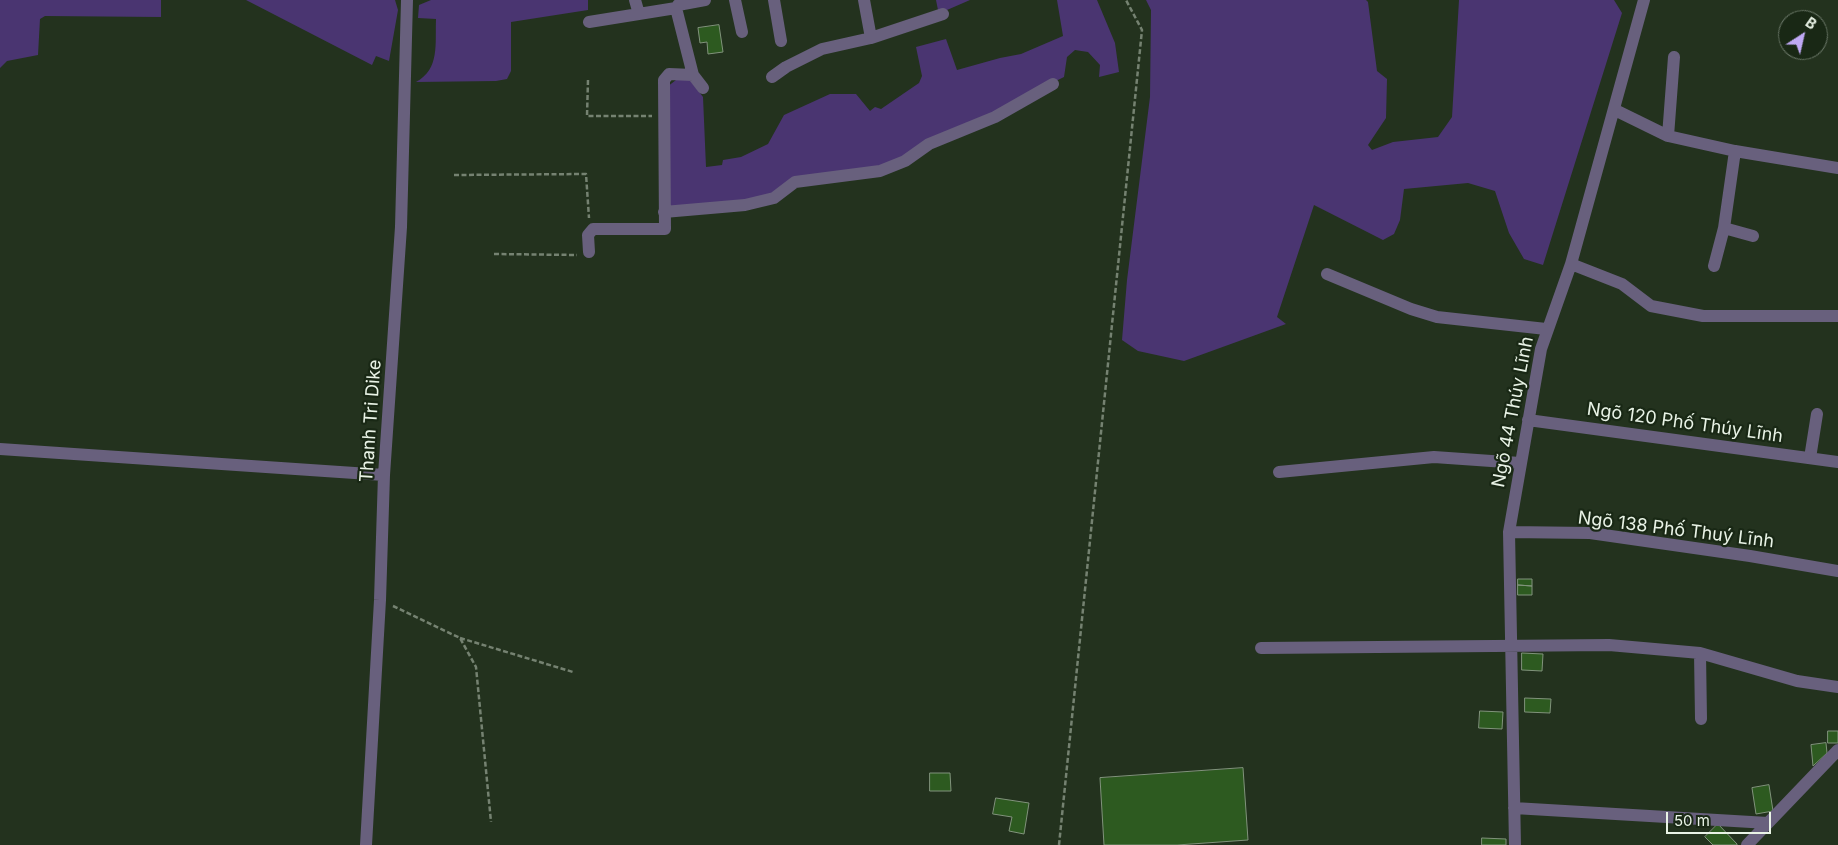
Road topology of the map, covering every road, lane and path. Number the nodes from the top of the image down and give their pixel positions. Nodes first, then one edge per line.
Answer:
1 (635, 0) edge
2 (704, 0) edge
3 (735, 0) edge
4 (774, 0) edge
5 (864, 0) edge
6 (1126, 0) edge
7 (1644, 0) edge
8 (407, 1) edge
9 (676, 8) junction
10 (639, 14) junction
11 (943, 14) dead end
12 (589, 22) dead end
13 (742, 32) dead end
14 (871, 38) junction
15 (781, 41) dead end
16 (1674, 57) dead end
17 (693, 75) junction
18 (772, 77) dead end
19 (588, 80) dead end
20 (1053, 84) dead end
21 (703, 88) dead end
22 (1615, 110) junction
23 (664, 116) junction
24 (1668, 136) junction
25 (1735, 151) junction
26 (1838, 168) edge
27 (454, 175) dead end
28 (664, 212) junction
29 (1724, 228) junction
30 (590, 232) junction
31 (1753, 236) dead end
32 (589, 252) joint
33 (494, 254) dead end
34 (1571, 264) junction
35 (1714, 266) dead end
36 (1327, 274) dead end
37 (1838, 316) edge
38 (1546, 328) junction
39 (1817, 414) dead end
40 (1528, 420) junction
41 (0, 449) edge
42 (1810, 458) junction
43 (1838, 462) edge
44 (1520, 463) junction
45 (1279, 472) dead end
46 (384, 475) junction
47 (1509, 532) junction
48 (1838, 571) edge
49 (380, 600) junction
50 (460, 638) junction
51 (1511, 646) junction
52 (1261, 648) dead end
53 (1700, 653) junction
54 (573, 672) dead end
55 (1838, 687) edge
56 (1701, 719) dead end
57 (1838, 750) edge
58 (1514, 808) junction
59 (491, 822) dead end
60 (1768, 823) junction
61 (366, 845) edge
62 (1060, 845) edge
63 (1515, 845) edge
64 (1747, 845) edge

1 - 10 street
2 - 9 street
3 - 13 street
4 - 15 street
5 - 14 street
6 - 62 path
7 - 22 street, Ngõ 44 Thúy Lĩnh
8 - 46 street, Thanh Tri Dike
9 - 10 street
9 - 17 street
10 - 12 street
11 - 14 street
14 - 18 street
16 - 24 street
17 - 21 street
17 - 23 street
19 - 23 path
20 - 28 street
22 - 24 street
22 - 34 street, Ngõ 44 Thúy Lĩnh
23 - 28 street
24 - 25 street
25 - 26 street
25 - 29 street
27 - 30 path
28 - 30 street
29 - 31 street
29 - 35 street
30 - 32 street
32 - 33 path
34 - 37 street
34 - 38 street, Ngõ 44 Thúy Lĩnh
36 - 38 street
38 - 40 street, Ngõ 44 Thúy Lĩnh
39 - 42 street
40 - 42 street, Ngõ 120 Phố Thúy Lĩnh
40 - 44 street, Ngõ 44 Thúy Lĩnh
41 - 46 street
42 - 43 street, Ngõ 120 Phố Thúy Lĩnh
44 - 45 street
44 - 47 street, Ngõ 44 Thúy Lĩnh
46 - 49 street, Thanh Tri Dike
47 - 48 street, Ngõ 138 Phố Thuý Lĩnh
47 - 51 street, Ngõ 44 Thúy Lĩnh
49 - 50 path
49 - 61 street, Thanh Tri Dike
50 - 54 path
50 - 59 path
51 - 52 street
51 - 53 street
51 - 58 street, Ngõ 44 Thúy Lĩnh
53 - 55 street
53 - 56 street
57 - 60 street
58 - 60 street
58 - 63 street, Ngõ 44 Thúy Lĩnh
60 - 64 street

